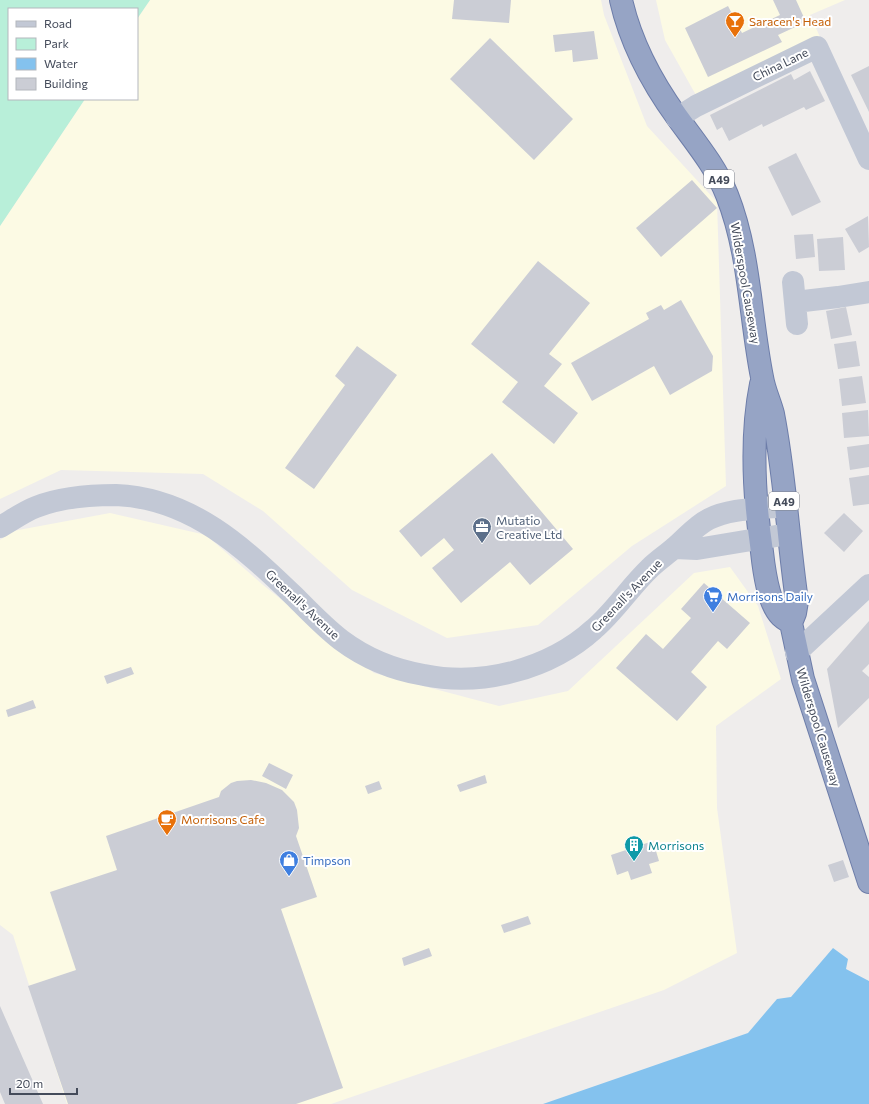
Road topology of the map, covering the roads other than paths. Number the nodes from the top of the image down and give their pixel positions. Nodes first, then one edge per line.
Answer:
1 (621, 0) edge
2 (677, 118) junction
3 (869, 159) edge
4 (869, 292) edge
5 (797, 324) dead end
6 (762, 379) junction
7 (785, 506) junction
8 (756, 510) junction
9 (0, 527) edge
10 (788, 534) junction
11 (760, 538) junction
12 (675, 548) junction
13 (867, 591) edge
14 (791, 623) junction
15 (796, 653) junction
16 (866, 875) edge

1 - 2 highway, Wilderspool Causeway / A49
2 - 3 street, China Lane
2 - 6 highway, Wilderspool Causeway / A49
4 - 5 street
6 - 7 highway, Wilderspool Causeway / A49
6 - 8 highway, Wilderspool Causeway / A49
7 - 8 street, Greenall's Avenue
7 - 10 highway, Wilderspool Causeway / A49
8 - 11 highway, Wilderspool Causeway / A49
8 - 12 street, Greenall's Avenue
9 - 12 street, Greenall's Avenue
10 - 11 street
10 - 14 highway, Wilderspool Causeway / A49
11 - 12 street
11 - 14 highway, Wilderspool Causeway / A49
13 - 15 street
14 - 15 highway, Wilderspool Causeway / A49
15 - 16 highway, Wilderspool Causeway / A49

